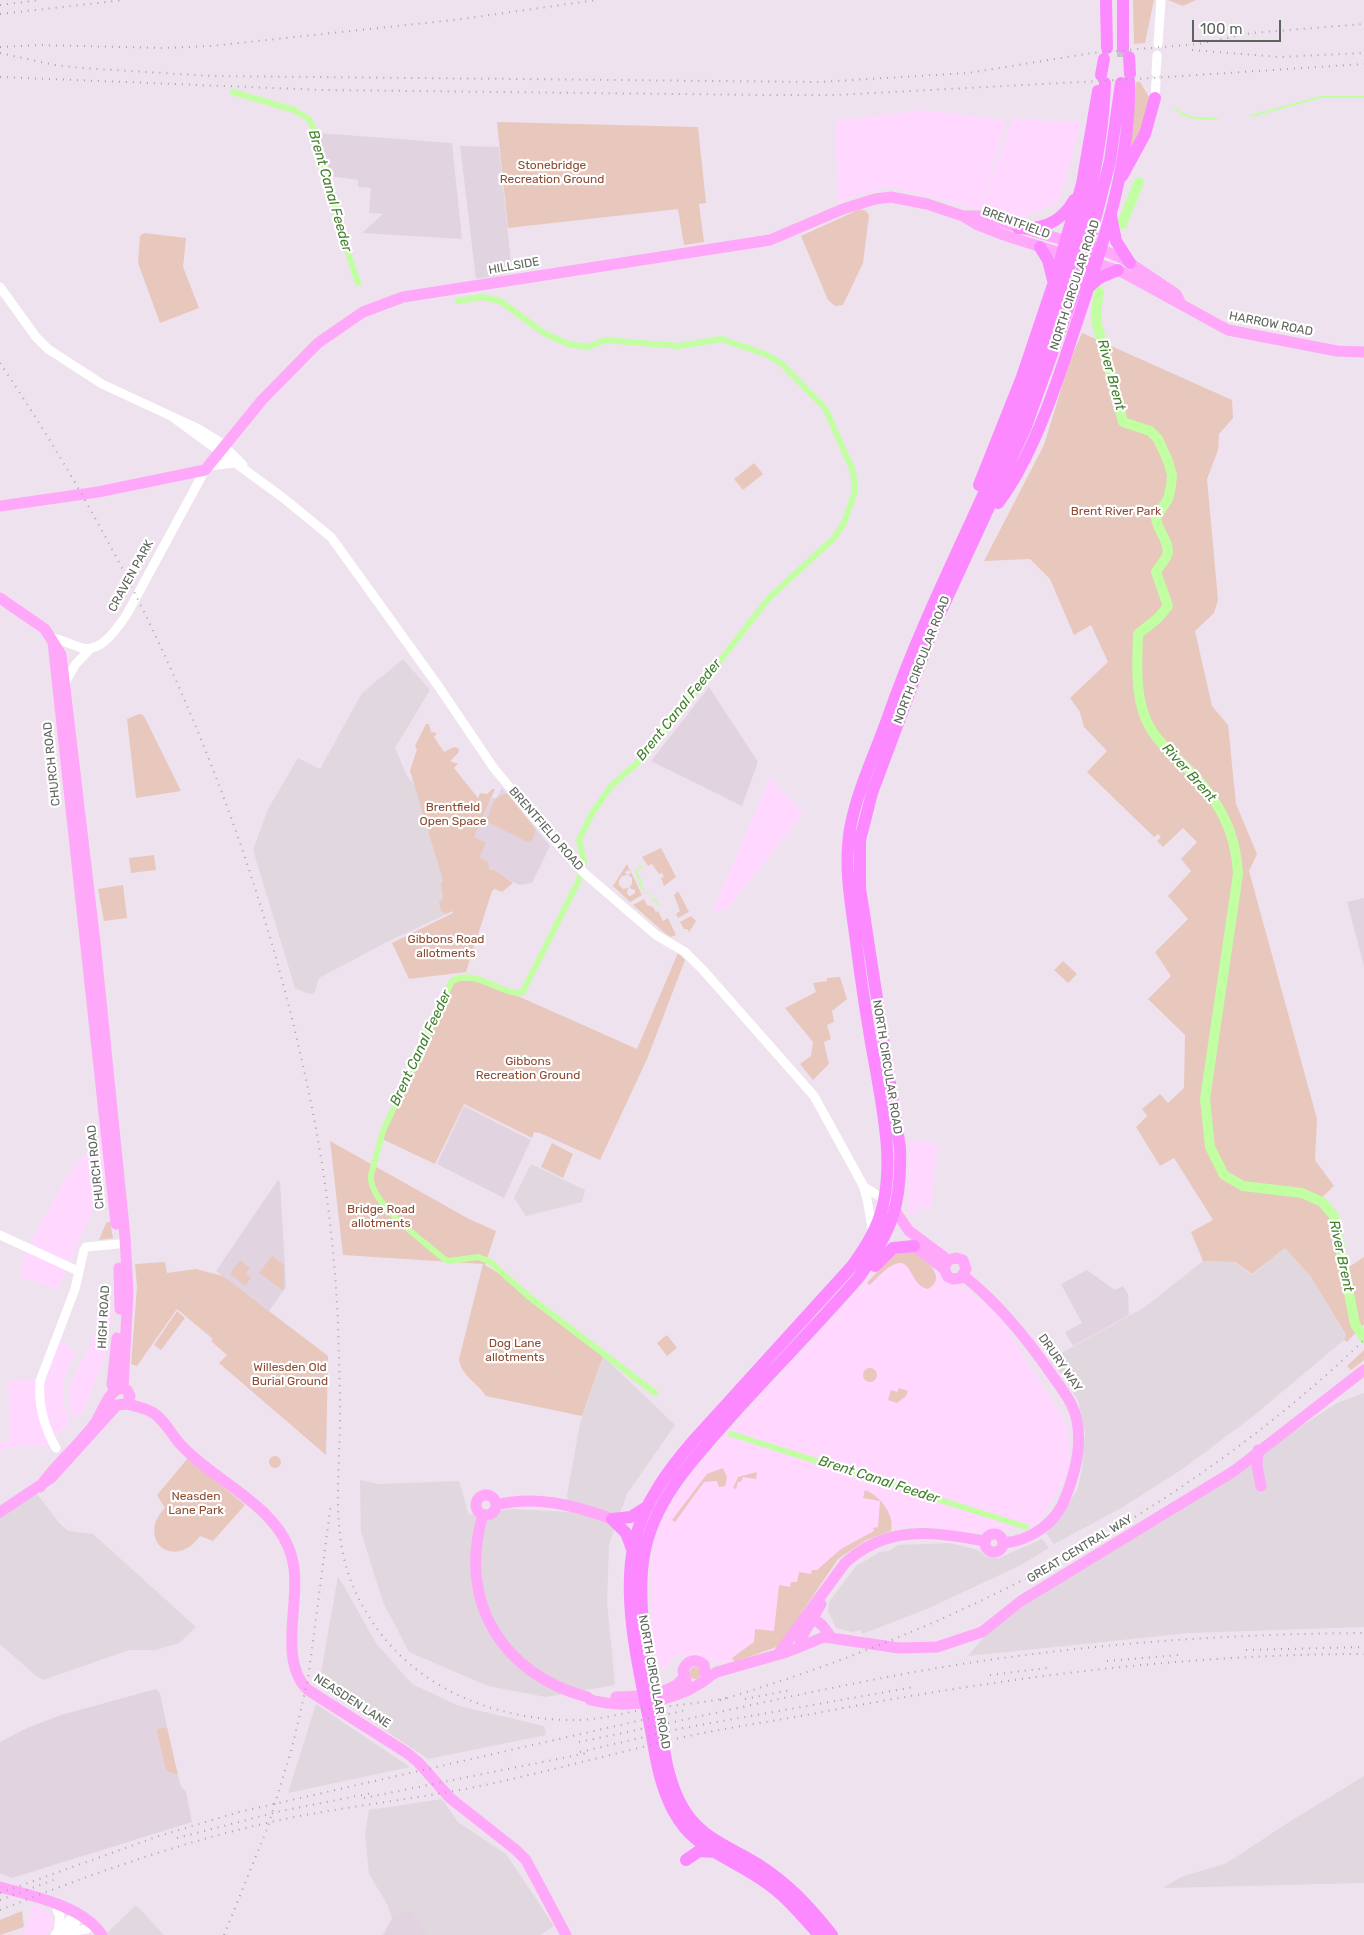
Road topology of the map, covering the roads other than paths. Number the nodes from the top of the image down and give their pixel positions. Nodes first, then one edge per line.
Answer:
1 (1106, 0) edge
2 (1123, 0) edge
3 (1161, 0) edge
4 (1158, 44) dead end
5 (1157, 55) dead end
6 (1125, 78) junction
7 (1103, 80) junction
8 (1155, 98) joint
9 (1082, 184) junction
10 (1115, 190) junction
11 (1110, 211) junction
12 (836, 212) joint
13 (963, 216) junction
14 (1018, 228) junction
15 (1068, 241) junction
16 (1040, 247) junction
17 (1098, 248) junction
18 (1064, 255) junction
19 (1094, 262) junction
20 (1130, 263) junction
21 (1118, 270) junction
22 (1053, 285) junction
23 (0, 287) edge
24 (1089, 287) junction
25 (1180, 302) junction
26 (1364, 352) edge
27 (220, 448) junction
28 (234, 463) junction
29 (206, 468) junction
30 (178, 475) junction
31 (260, 482) junction
32 (0, 506) edge
33 (976, 521) junction
34 (0, 598) edge
35 (52, 640) junction
36 (91, 648) junction
37 (65, 683) junction
38 (862, 1185) junction
39 (884, 1199) junction
40 (896, 1212) junction
41 (873, 1233) junction
42 (0, 1235) edge
43 (121, 1244) junction
44 (914, 1246) joint
45 (946, 1265) junction
46 (78, 1271) junction
47 (964, 1276) junction
48 (849, 1289) junction
49 (1364, 1370) edge
50 (120, 1397) junction
51 (56, 1448) junction
52 (1258, 1450) junction
53 (69, 1453) junction
54 (54, 1467) junction
55 (1261, 1486) dead end
56 (40, 1487) junction
57 (496, 1505) junction
58 (648, 1506) junction
59 (0, 1512) edge
60 (483, 1515) junction
61 (612, 1519) junction
62 (632, 1551) junction
63 (808, 1623) junction
64 (831, 1637) junction
65 (783, 1652) junction
66 (704, 1665) junction
67 (722, 1670) junction
68 (645, 1674) junction
69 (683, 1677) junction
70 (701, 1681) junction
71 (587, 1696) junction
72 (664, 1769) junction
73 (715, 1852) junction
74 (686, 1860) dead end
75 (0, 1887) edge
76 (51, 1905) junction
77 (74, 1918) junction
78 (821, 1930) edge
79 (92, 1932) edge
80 (61, 1934) edge
81 (102, 1935) edge
82 (566, 1935) edge
83 (832, 1935) edge
84 (844, 1935) edge

1 - 7 highway
2 - 6 highway
3 - 4 street
5 - 8 street
6 - 10 highway
6 - 33 highway, NORTH CIRCULAR ROAD
7 - 9 highway
7 - 33 highway, NORTH CIRCULAR ROAD
8 - 10 highway
9 - 14 highway
9 - 15 highway
10 - 11 highway
11 - 17 highway
11 - 20 highway
12 - 13 main road, BRENTFIELD
12 - 27 main road, HILLSIDE
13 - 14 main road, BRENTFIELD
13 - 16 main road, BRENTFIELD
14 - 15 main road, BRENTFIELD
15 - 17 main road, HARROW ROAD
15 - 18 highway
16 - 18 main road, BRENTFIELD
16 - 22 highway
17 - 19 highway
17 - 20 main road, HARROW ROAD
18 - 19 main road, HARROW ROAD
18 - 22 highway
19 - 21 main road, HARROW ROAD
19 - 24 highway
20 - 25 main road, HARROW ROAD
21 - 24 highway
21 - 25 main road, HARROW ROAD
22 - 33 highway
23 - 27 street
24 - 33 highway
25 - 26 main road, HARROW ROAD
27 - 28 street, BRENTFIELD ROAD
27 - 29 main road, CRAVEN PARK
27 - 30 main road
27 - 31 street, BRENTFIELD ROAD
28 - 29 street
28 - 31 street, BRENTFIELD ROAD
29 - 30 main road
29 - 36 street, CRAVEN PARK
30 - 32 main road
31 - 38 street, BRENTFIELD ROAD
33 - 39 highway, NORTH CIRCULAR ROAD
33 - 40 highway, NORTH CIRCULAR ROAD
34 - 35 main road
35 - 36 street
35 - 37 main road, CHURCH ROAD
35 - 43 main road, CHURCH ROAD
36 - 37 street, CRAVEN PARK
37 - 43 main road, CHURCH ROAD
38 - 39 street, BRENTFIELD ROAD
38 - 41 street, BRENTFIELD ROAD
39 - 40 street, BRENTFIELD ROAD
39 - 41 highway, NORTH CIRCULAR ROAD
40 - 45 main road
40 - 48 highway, NORTH CIRCULAR ROAD
41 - 58 highway, NORTH CIRCULAR ROAD
42 - 46 street
43 - 46 street
43 - 50 main road, HIGH ROAD
44 - 45 main road
44 - 48 highway
45 - 47 main road
45 - 47 main road
46 - 51 street
47 - 63 main road, DRURY WAY
48 - 68 highway, NORTH CIRCULAR ROAD
49 - 52 main road, GREAT CENTRAL WAY
50 - 53 main road
50 - 56 main road
50 - 82 main road, NEASDEN LANE
51 - 53 street
51 - 54 street
52 - 55 main road
52 - 64 main road, GREAT CENTRAL WAY
53 - 54 main road
54 - 56 main road
56 - 59 main road
57 - 60 main road
57 - 60 main road
57 - 61 main road
58 - 61 highway
58 - 62 highway, NORTH CIRCULAR ROAD
60 - 71 main road, GREAT CENTRAL WAY
61 - 62 highway
62 - 68 highway, NORTH CIRCULAR ROAD
63 - 64 main road
63 - 65 main road
64 - 65 main road, GREAT CENTRAL WAY
65 - 67 main road, GREAT CENTRAL WAY
66 - 67 main road, GREAT CENTRAL WAY
66 - 69 main road, GREAT CENTRAL WAY
66 - 70 main road
67 - 70 main road, GREAT CENTRAL WAY
68 - 72 highway, NORTH CIRCULAR ROAD
69 - 70 main road
69 - 71 main road, GREAT CENTRAL WAY
70 - 71 main road, GREAT CENTRAL WAY
72 - 73 highway, NORTH CIRCULAR ROAD
72 - 78 highway, NORTH CIRCULAR ROAD
73 - 74 highway
73 - 78 highway, NORTH CIRCULAR ROAD
75 - 76 main road
76 - 77 main road
76 - 80 street
77 - 79 main road
77 - 80 street
77 - 81 main road
78 - 83 highway, NORTH CIRCULAR ROAD
78 - 84 highway
79 - 80 street

